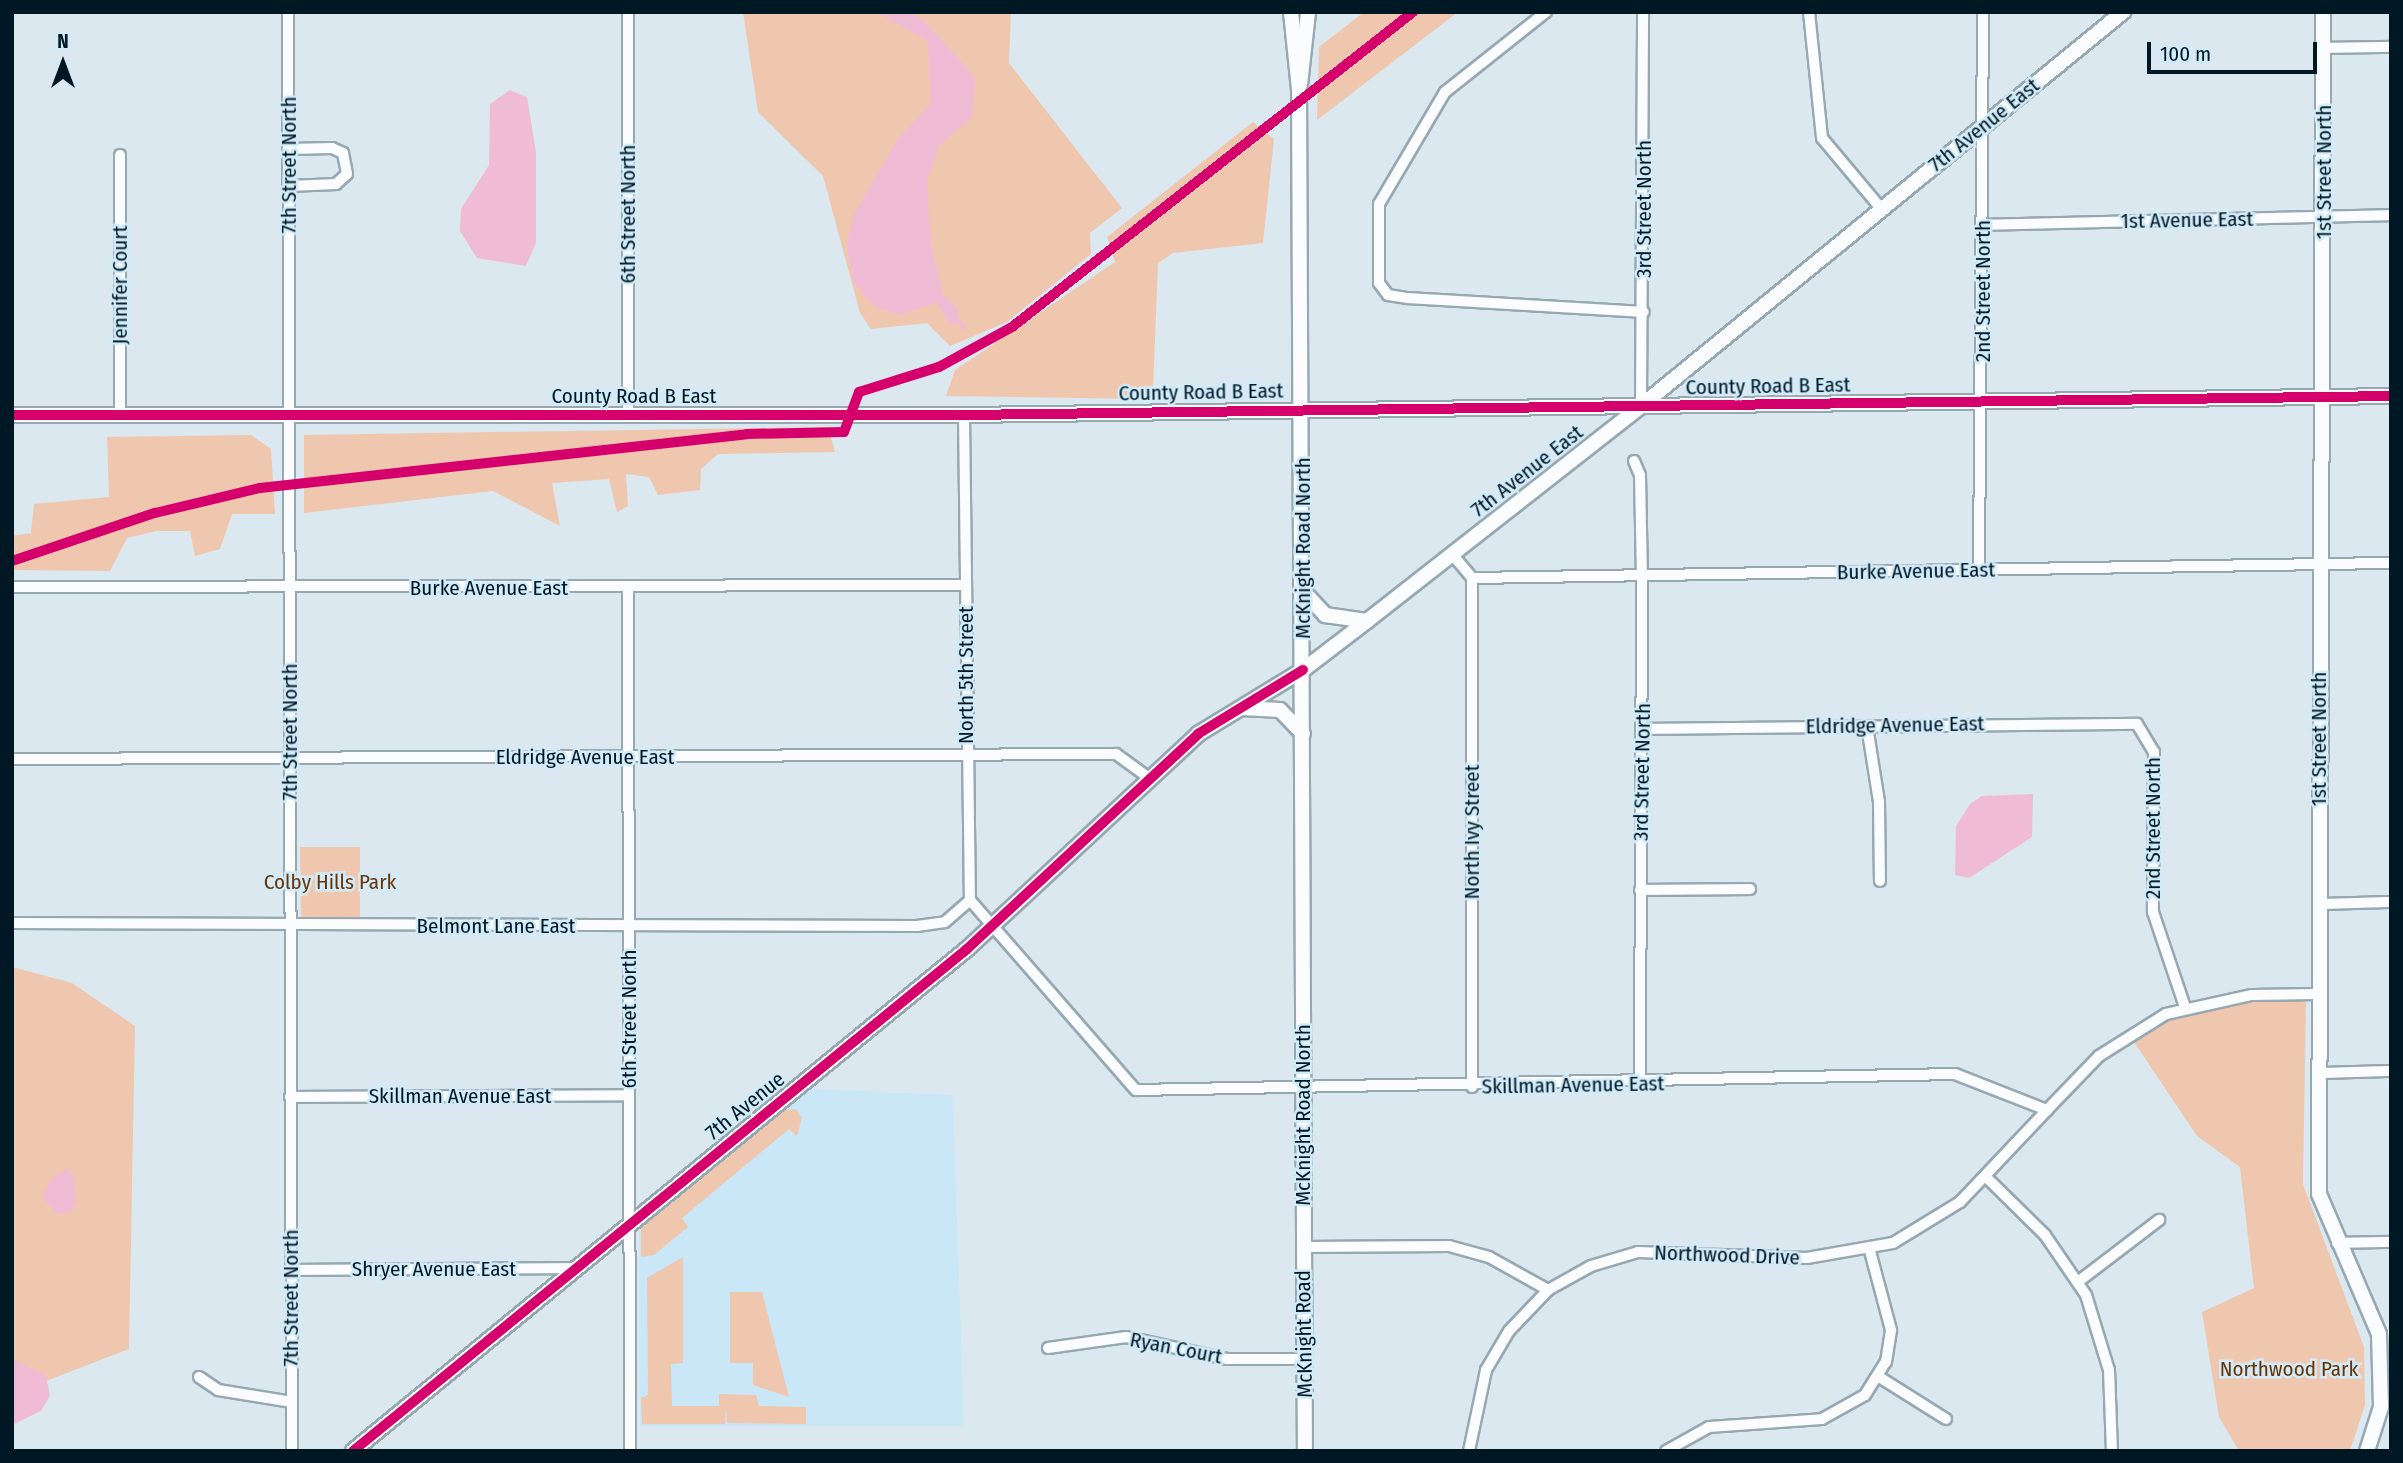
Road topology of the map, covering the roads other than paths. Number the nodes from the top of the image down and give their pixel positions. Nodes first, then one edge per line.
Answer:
1 (288, 12) edge
2 (628, 12) edge
3 (1292, 12) edge
4 (1308, 12) edge
5 (1546, 12) edge
6 (1643, 12) edge
7 (1809, 12) edge
8 (1983, 12) edge
9 (2123, 12) edge
10 (2323, 12) edge
11 (2391, 47) edge
12 (2324, 48) junction
13 (1299, 90) junction
14 (1983, 126) junction
15 (289, 149) junction
16 (120, 155) dead end
17 (289, 186) junction
18 (1880, 207) junction
19 (2391, 215) edge
20 (2324, 216) junction
21 (1983, 225) junction
22 (1644, 312) junction
23 (2391, 396) edge
24 (2322, 397) junction
25 (1983, 402) junction
26 (1642, 406) junction
27 (1301, 410) junction
28 (12, 415) edge
29 (964, 415) junction
30 (120, 416) junction
31 (628, 416) junction
32 (290, 417) junction
33 (1634, 461) dead end
34 (1452, 554) junction
35 (2391, 563) edge
36 (2320, 564) junction
37 (1979, 569) junction
38 (1642, 577) junction
39 (1472, 578) junction
40 (965, 585) junction
41 (12, 587) edge
42 (628, 587) junction
43 (290, 589) junction
44 (1303, 592) junction
45 (1367, 621) junction
46 (1303, 670) junction
47 (1233, 709) junction
48 (1867, 726) junction
49 (1643, 729) junction
50 (2145, 730) joint
51 (1303, 734) junction
52 (966, 755) junction
53 (628, 757) junction
54 (290, 758) junction
55 (12, 759) edge
56 (1149, 778) junction
57 (1880, 881) dead end
58 (1751, 889) dead end
59 (1640, 890) junction
60 (970, 900) junction
61 (2391, 902) edge
62 (2319, 904) junction
63 (12, 923) edge
64 (629, 925) junction
65 (994, 925) junction
66 (290, 928) junction
67 (2317, 994) junction
68 (2185, 1007) junction
69 (2391, 1071) edge
70 (2319, 1073) junction
71 (1640, 1084) junction
72 (1472, 1087) junction
73 (1301, 1091) junction
74 (629, 1095) junction
75 (290, 1097) junction
76 (2047, 1110) junction
77 (1985, 1176) junction
78 (1303, 1217) joint
79 (2160, 1220) dead end
80 (629, 1225) junction
81 (2391, 1242) edge
82 (2336, 1243) junction
83 (1303, 1247) junction
84 (1870, 1251) junction
85 (576, 1268) junction
86 (291, 1270) junction
87 (2079, 1282) junction
88 (1548, 1290) junction
89 (1048, 1348) dead end
90 (1305, 1359) junction
91 (199, 1377) dead end
92 (1880, 1377) junction
93 (292, 1402) junction
94 (2386, 1407) edge
95 (1946, 1419) dead end
96 (292, 1451) edge
97 (353, 1451) edge
98 (630, 1451) edge
99 (1306, 1451) edge
100 (1469, 1451) edge
101 (1666, 1451) edge
102 (2112, 1451) edge
103 (2367, 1451) edge

1 - 15 street, 7th Street North
2 - 31 street, 6th Street North
3 - 13 street, McKnight Road North
4 - 13 street, McKnight Road North
5 - 22 street
6 - 22 street, 3rd Street North
7 - 18 street
8 - 14 street, 2nd Street North
9 - 14 street, 7th Avenue East
10 - 12 street, 1st Street North
11 - 12 street
12 - 20 street, 1st Street North
13 - 27 street, McKnight Road North
14 - 18 street, 7th Avenue East
14 - 21 street, 2nd Street North
15 - 17 street, 7th Street North
15 - 17 street
16 - 30 street, Jennifer Court
17 - 32 street, 7th Street North
18 - 26 street, 7th Avenue East
19 - 20 street, 1st Avenue East
20 - 21 street, 1st Avenue East
20 - 24 street, 1st Street North
21 - 25 street, 2nd Street North
22 - 26 street, 3rd Street North
23 - 24 street, County Road B East
24 - 25 street, County Road B East
24 - 36 street, 1st Street North
25 - 26 street, County Road B East
25 - 37 street, 2nd Street North
26 - 27 street, County Road B East
26 - 34 street, 7th Avenue East
27 - 29 street, County Road B East
27 - 44 street, McKnight Road North
28 - 30 street, County Road B East
29 - 31 street, County Road B East
29 - 40 street, North 5th Street
30 - 32 street, County Road B East
31 - 32 street, County Road B East
32 - 43 street, 7th Street North
33 - 38 street, 3rd Street North
34 - 39 street
34 - 45 street, 7th Avenue East
35 - 36 street, Burke Avenue East
36 - 37 street, Burke Avenue East
36 - 62 street, 1st Street North
37 - 38 street, Burke Avenue East
38 - 39 street, Burke Avenue East
38 - 49 street, 3rd Street North
39 - 72 street, North Ivy Street
40 - 42 street, Burke Avenue East
40 - 52 street, North 5th Street
41 - 43 street, Burke Avenue East
42 - 43 street, Burke Avenue East
42 - 53 street, 6th Street North
43 - 54 street, 7th Street North
44 - 45 street
44 - 46 street, McKnight Road North
45 - 46 street, 7th Avenue East
46 - 47 street, 7th Avenue East
46 - 51 street, McKnight Road North
47 - 51 street
47 - 56 street, 7th Avenue East
48 - 49 street, Eldridge Avenue East
48 - 50 street, Eldridge Avenue East
48 - 57 street
49 - 59 street, 3rd Street North
50 - 68 street, 2nd Street North
51 - 73 street, McKnight Road North
52 - 53 street, Eldridge Avenue East
52 - 56 street, Eldridge Avenue East
52 - 60 street, North 5th Street
53 - 54 street, Eldridge Avenue East
53 - 64 street, 6th Street North
54 - 55 street, Eldridge Avenue East
54 - 66 street, 7th Street North
56 - 65 street, 7th Avenue
58 - 59 street
59 - 71 street, 3rd Street North
60 - 64 street, Belmont Lane East
60 - 65 street
61 - 62 street
62 - 67 street, 1st Street North
63 - 66 street, Belmont Lane East
64 - 66 street, Belmont Lane East
64 - 74 street, 6th Street North
65 - 73 street, Skillman Avenue East
65 - 80 street, 7th Avenue
66 - 75 street, 7th Street North
67 - 68 street
67 - 70 street, 1st Street North
68 - 76 street
69 - 70 street
70 - 82 street, 1st Street North
71 - 72 street, Skillman Avenue East
71 - 76 street, Skillman Avenue East
72 - 73 street, Skillman Avenue East
73 - 78 street, McKnight Road North
74 - 75 street, Skillman Avenue East
74 - 80 street, 6th Street North
75 - 86 street, 7th Street North
76 - 77 street, Northwood Drive
77 - 84 street, Northwood Drive
77 - 87 street
78 - 83 street, McKnight Road
79 - 87 street
80 - 85 street, 7th Avenue
80 - 98 street, 6th Street North
81 - 82 street
82 - 94 street, 1st Street North
83 - 88 street
83 - 90 street, McKnight Road
84 - 88 street, Northwood Drive
84 - 92 street
85 - 86 street, Shryer Avenue East
85 - 97 street, 7th Avenue
86 - 93 street, 7th Street North
87 - 102 street
88 - 100 street, Northwood Drive
89 - 90 street, Ryan Court
90 - 99 street, McKnight Road
91 - 93 street
92 - 95 street
92 - 101 street
93 - 96 street, 7th Street North
94 - 103 street, 1st Street North

